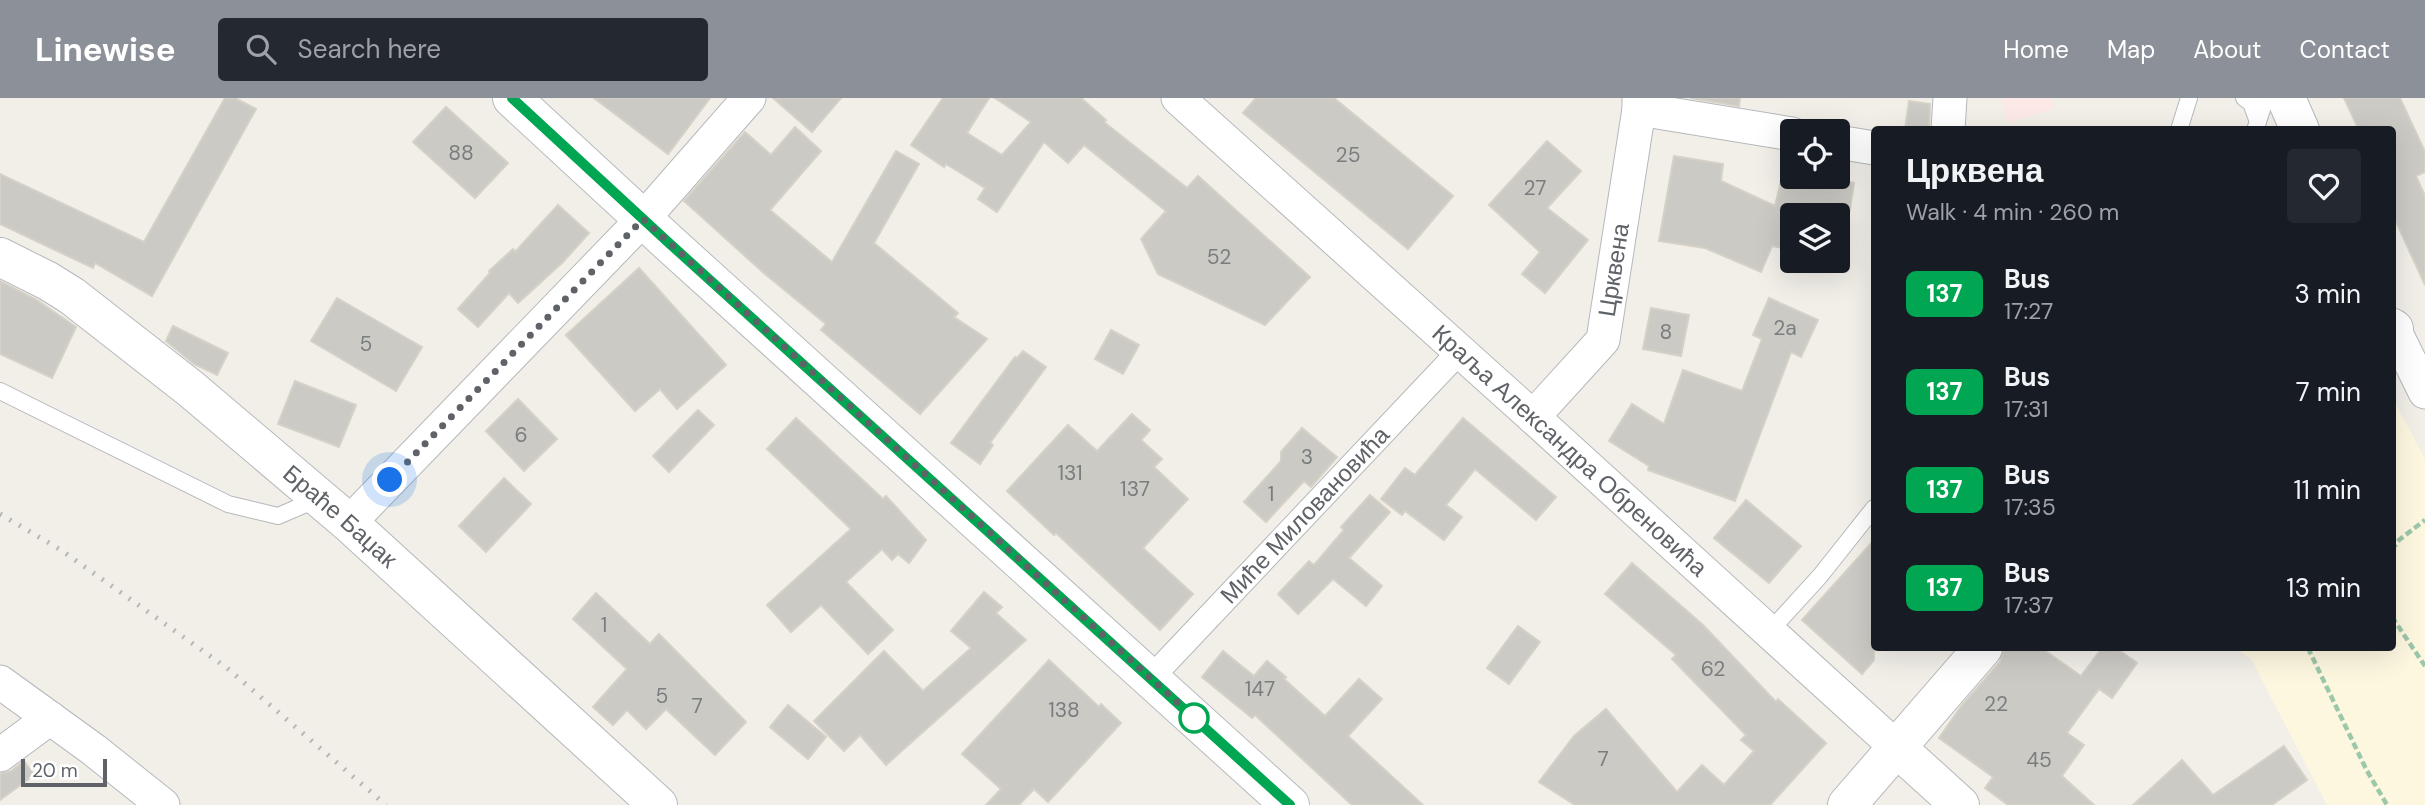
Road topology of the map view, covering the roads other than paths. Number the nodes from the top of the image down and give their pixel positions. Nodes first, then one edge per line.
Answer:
1 (512, 98) edge
2 (749, 98) edge
3 (1178, 98) edge
4 (1950, 98) edge
5 (2244, 98) edge
6 (2266, 98) edge
7 (2190, 100) edge
8 (1639, 104) edge
9 (2266, 117) edge
10 (1948, 126) edge
11 (2180, 126) edge
12 (2290, 126) edge
13 (1780, 132) edge
14 (1850, 144) edge
15 (1871, 148) edge
16 (643, 219) junction
17 (0, 257) edge
18 (2396, 334) edge
19 (1460, 351) junction
20 (0, 391) edge
21 (2425, 392) edge
22 (1533, 417) junction
23 (320, 498) junction
24 (1871, 512) edge
25 (349, 523) junction
26 (1769, 632) junction
27 (1980, 651) edge
28 (1151, 678) junction
29 (0, 682) edge
30 (50, 718) junction
31 (1896, 747) junction
32 (0, 755) edge
33 (163, 805) edge
34 (658, 805) edge
35 (1290, 805) edge
36 (1847, 805) edge
37 (1961, 805) edge

1 - 16 street
2 - 16 street
3 - 19 street, Краља Александра Обреновића
4 - 10 street
5 - 9 lane
6 - 9 lane
7 - 11 lane
8 - 13 street
8 - 22 street, Црквена
9 - 12 street
14 - 15 street
16 - 25 street
16 - 28 street
17 - 23 street, Браће Баџак
18 - 21 street
19 - 22 street, Краља Александра Обреновића
19 - 28 street, Миће Миловановића
20 - 23 lane
22 - 26 street, Краља Александра Обреновића
23 - 25 street, Браће Баџак
24 - 26 lane
25 - 34 street, Браће Баџак
26 - 31 street, Краља Александра Обреновића
27 - 31 street
28 - 35 street
29 - 30 street
30 - 32 street
30 - 33 street
31 - 36 street
31 - 37 street, Краља Александра Обреновића

